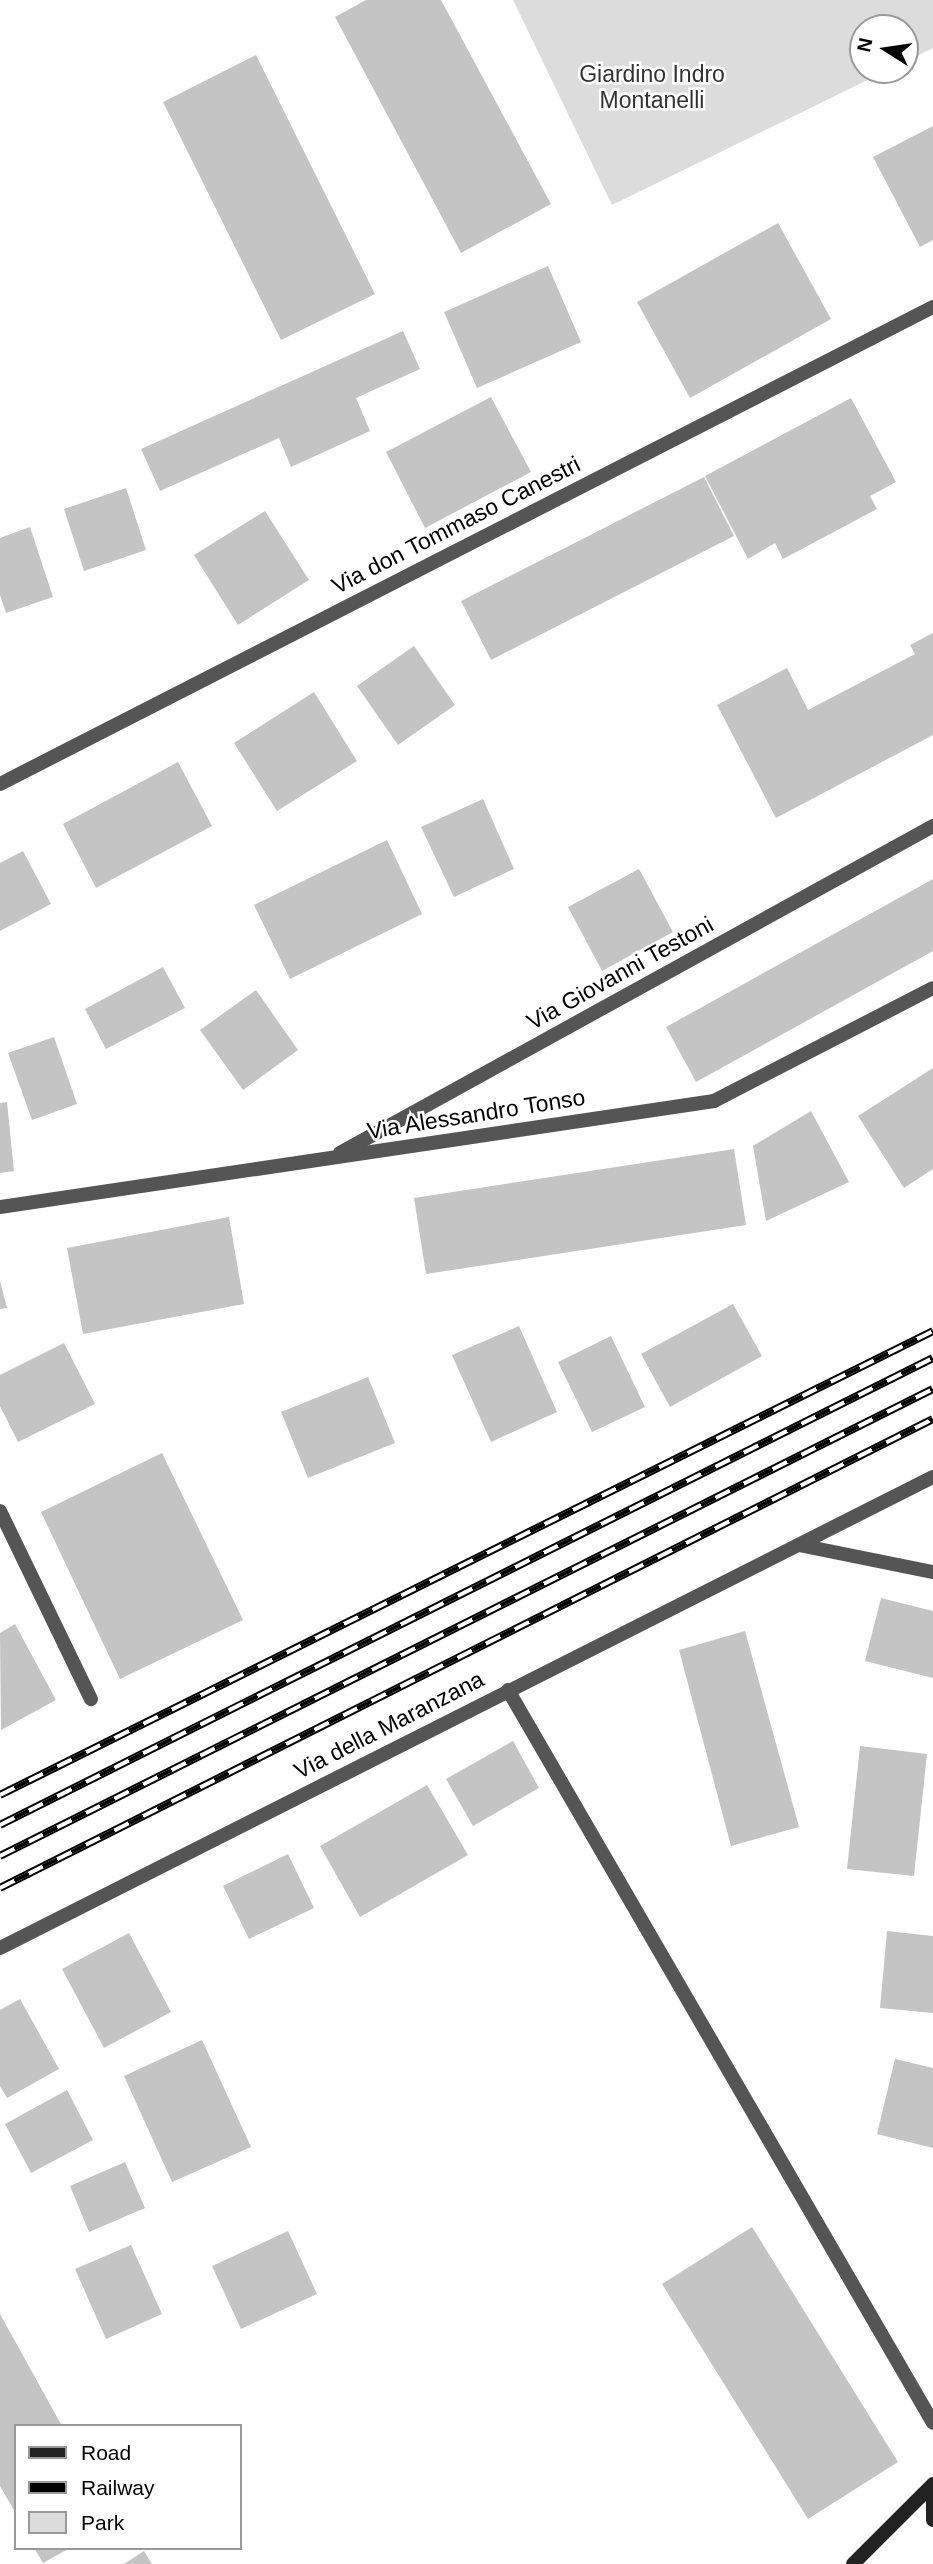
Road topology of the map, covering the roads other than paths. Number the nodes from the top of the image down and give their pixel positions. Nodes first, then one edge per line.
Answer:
1 (933, 307) edge
2 (0, 784) edge
3 (933, 826) edge
4 (933, 988) edge
5 (329, 1159) junction
6 (0, 1207) edge
7 (933, 1477) edge
8 (0, 1511) edge
9 (799, 1545) junction
10 (933, 1572) edge
11 (508, 1690) junction
12 (91, 1699) dead end
13 (0, 1948) edge
14 (933, 2423) edge
15 (933, 2484) edge
16 (933, 2499) edge
17 (933, 2520) edge
18 (853, 2564) edge

1 - 2 street, Via don Tommaso Canestri
3 - 5 street, Via Giovanni Testoni
4 - 5 street, Via Alessandro Tonso
5 - 6 street, Via Alessandro Tonso
7 - 9 street, Via della Maranzana
8 - 12 street
9 - 10 street
9 - 11 street, Via della Maranzana
11 - 13 street, Via della Maranzana
11 - 14 street
15 - 18 street
16 - 17 street

